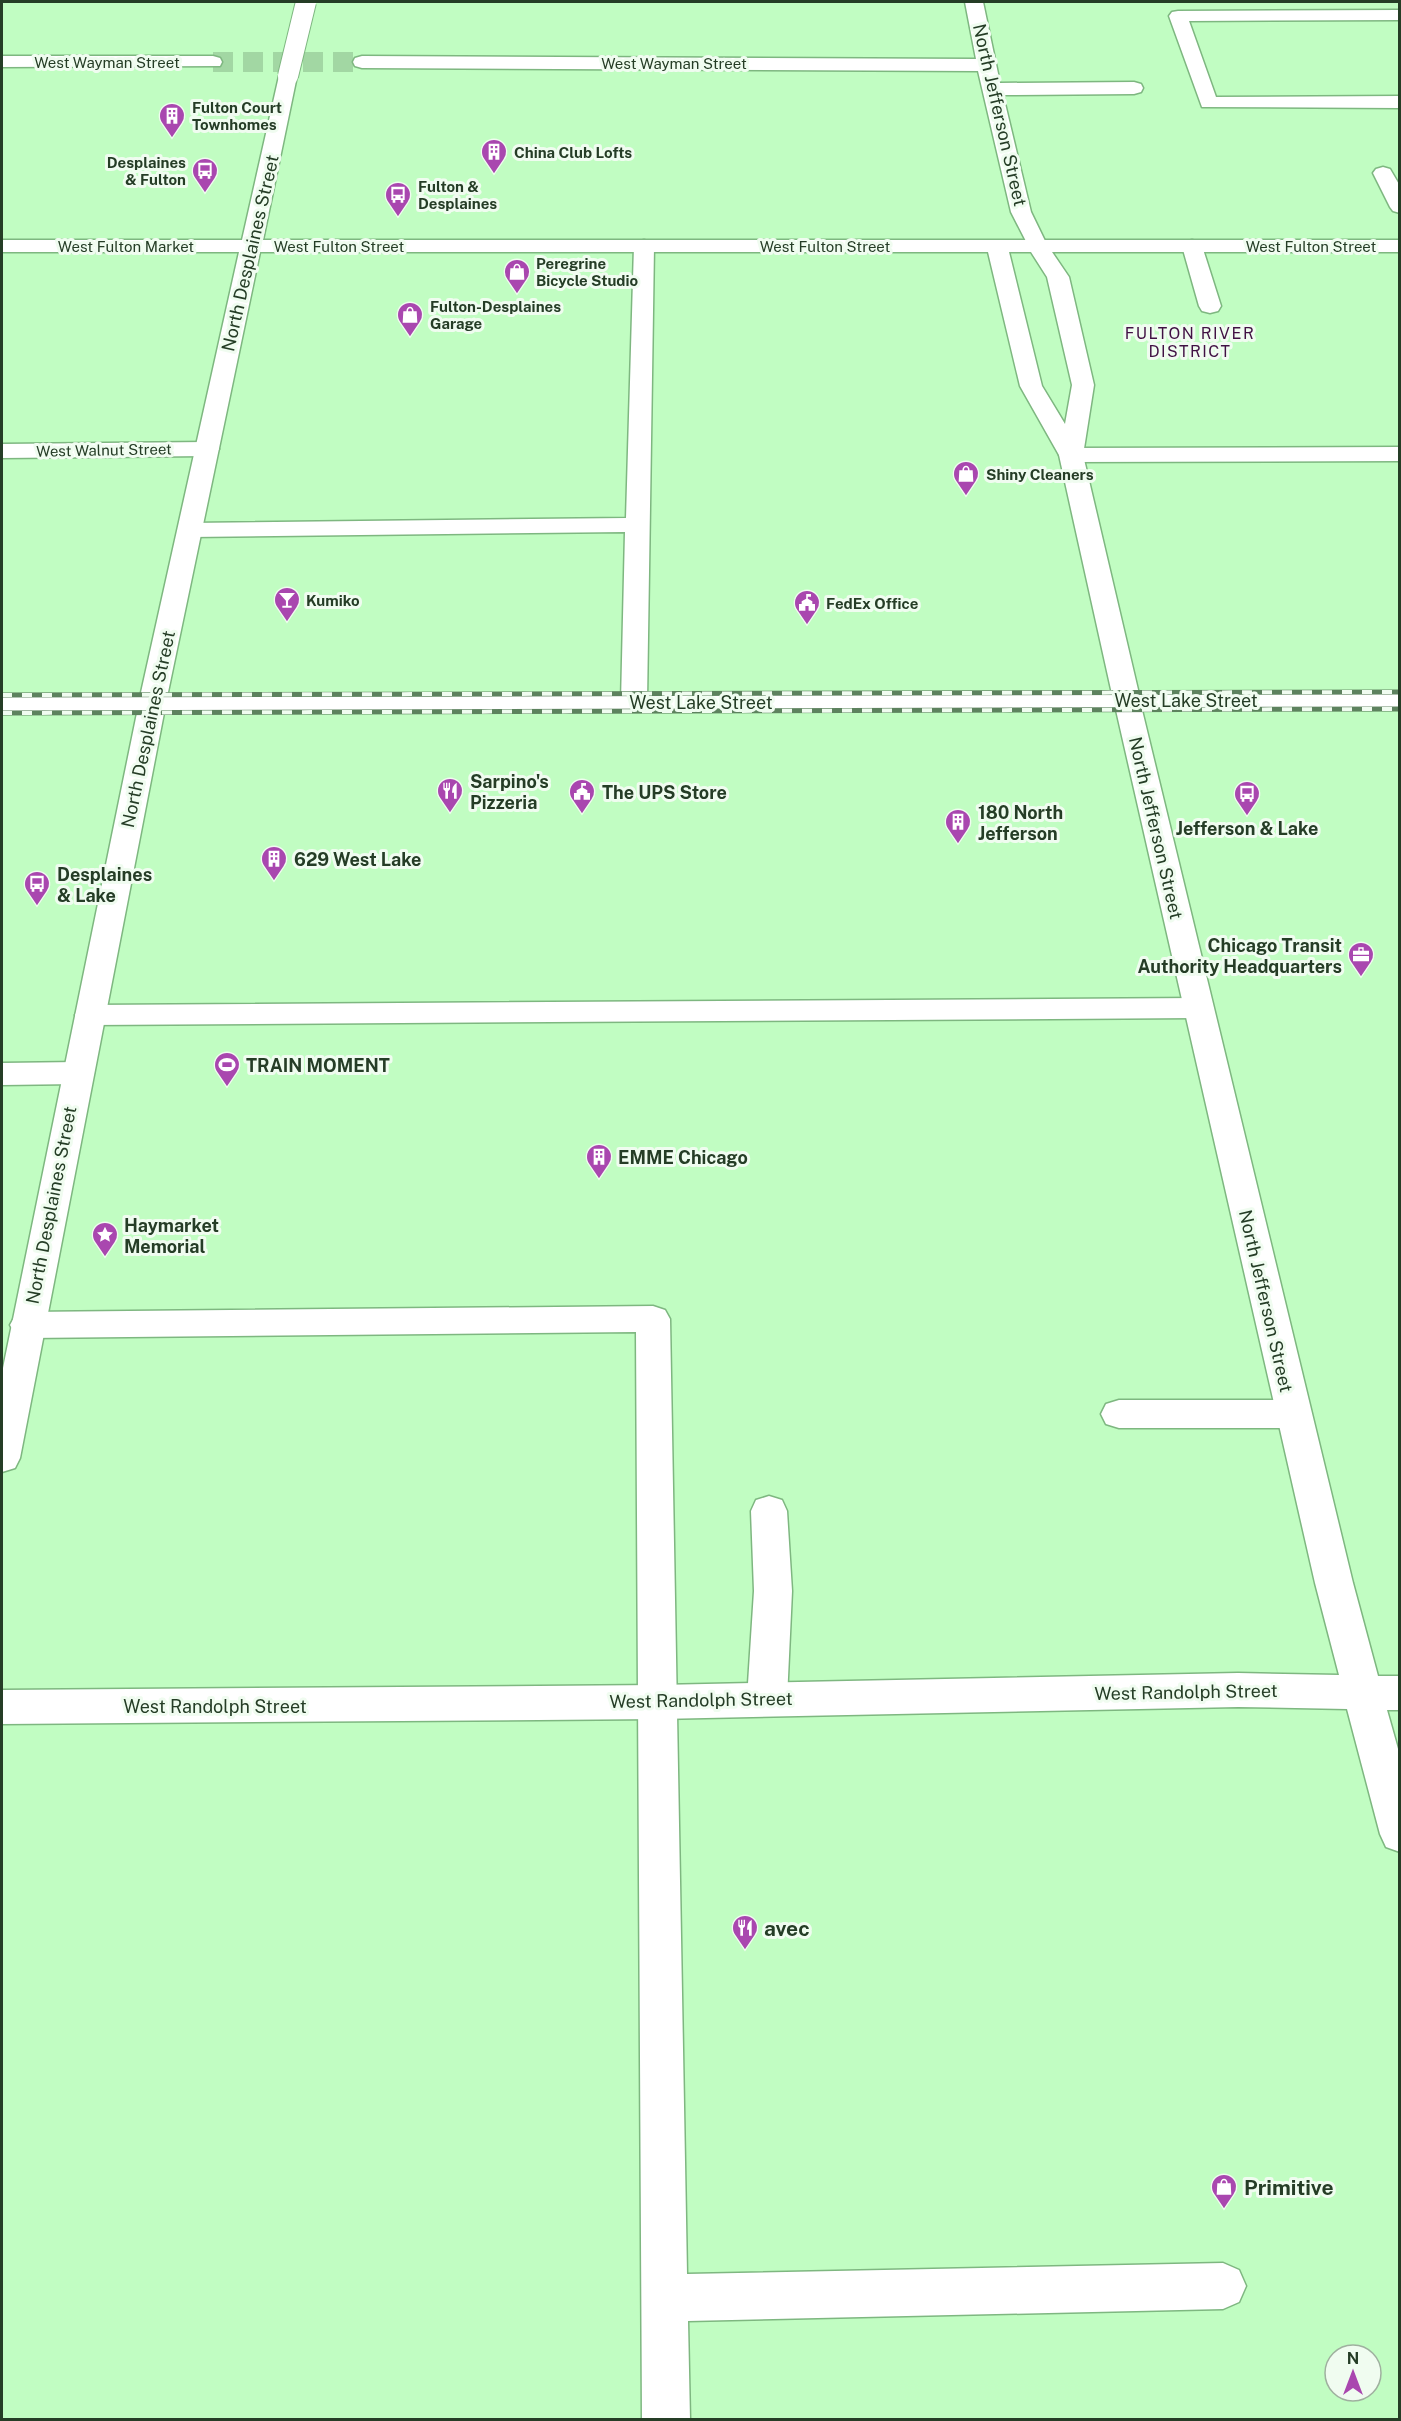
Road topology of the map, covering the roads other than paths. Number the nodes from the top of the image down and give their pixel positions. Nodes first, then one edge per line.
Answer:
1 (306, 2) edge
2 (975, 2) edge
3 (1400, 15) edge
4 (2, 62) edge
5 (213, 62) tunnel mouth
6 (362, 62) tunnel mouth
7 (986, 65) junction
8 (1134, 88) dead end
9 (991, 89) junction
10 (1400, 102) edge
11 (1383, 173) dead end
12 (1400, 207) edge
13 (997, 245) junction
14 (1037, 245) junction
15 (2, 246) edge
16 (251, 246) junction
17 (644, 246) junction
18 (1192, 246) junction
19 (1400, 246) edge
20 (1210, 306) dead end
21 (207, 449) junction
22 (2, 451) edge
23 (1400, 454) edge
24 (1071, 455) junction
25 (639, 525) junction
26 (190, 530) junction
27 (1126, 700) junction
28 (1400, 700) edge
29 (634, 702) junction
30 (153, 704) junction
31 (2, 705) edge
32 (1197, 1008) junction
33 (90, 1015) junction
34 (78, 1073) junction
35 (2, 1074) edge
36 (27, 1325) junction
37 (1119, 1414) dead end
38 (1293, 1414) junction
39 (2, 1458) edge
40 (769, 1511) dead end
41 (1380, 1692) edge
42 (767, 1699) junction
43 (659, 1702) junction
44 (2, 1707) edge
45 (1400, 1834) edge
46 (1223, 2286) dead end
47 (665, 2298) junction
48 (666, 2420) edge

1 - 16 main road, North Desplaines Street, bridge
2 - 7 main road, North Jefferson Street
3 - 10 main road
4 - 5 main road, West Wayman Street
6 - 7 main road, West Wayman Street
7 - 9 main road, North Jefferson Street
8 - 9 main road
9 - 14 main road, North Jefferson Street
11 - 12 main road
13 - 14 main road, West Fulton Street
13 - 17 main road, West Fulton Street
13 - 24 main road
14 - 18 main road, West Fulton Street
14 - 24 main road, North Jefferson Street
15 - 16 main road, West Fulton Market
16 - 17 main road, West Fulton Street
16 - 21 main road, North Desplaines Street
17 - 25 main road
18 - 19 main road, West Fulton Street
18 - 20 main road
21 - 22 main road, West Walnut Street
21 - 26 main road, North Desplaines Street
23 - 24 main road
24 - 27 main road, North Jefferson Street
25 - 26 main road
25 - 29 main road
26 - 30 main road, North Desplaines Street
27 - 28 main road, West Lake Street
27 - 29 main road, West Lake Street
27 - 32 main road, North Jefferson Street
29 - 30 main road, West Lake Street
30 - 31 main road, West Lake Street
30 - 33 main road, North Desplaines Street
32 - 33 main road
32 - 38 main road, North Jefferson Street
33 - 34 main road, North Desplaines Street
34 - 35 main road
34 - 36 main road, North Desplaines Street
36 - 39 main road, North Desplaines Street
36 - 43 main road
37 - 38 main road
38 - 41 main road, North Jefferson Street
40 - 42 main road
41 - 42 main road, West Randolph Street
41 - 45 main road, North Jefferson Street
42 - 43 main road, West Randolph Street
43 - 44 main road, West Randolph Street
43 - 47 main road
46 - 47 main road
47 - 48 main road

